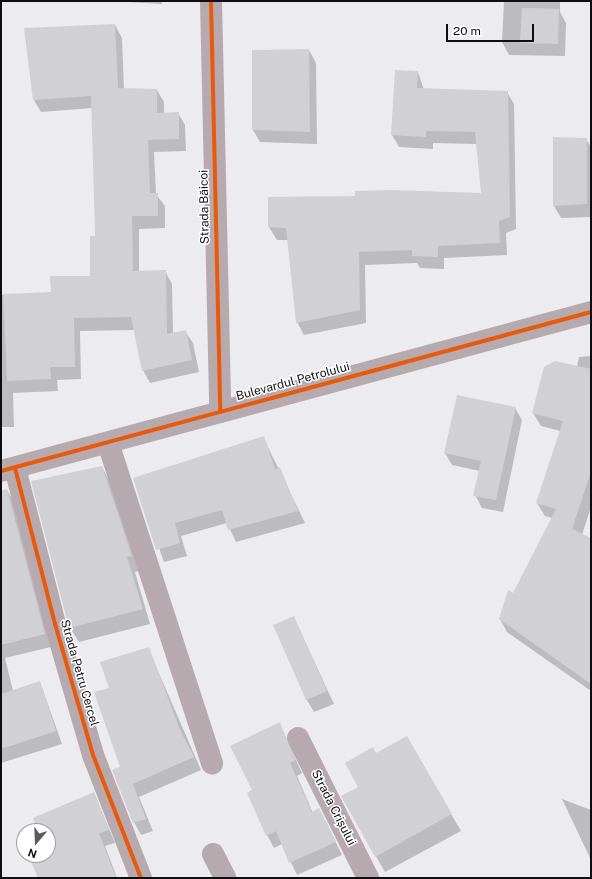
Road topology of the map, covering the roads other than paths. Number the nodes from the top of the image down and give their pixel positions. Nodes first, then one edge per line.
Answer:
1 (211, 1) edge
2 (591, 312) edge
3 (220, 412) junction
4 (108, 443) junction
5 (8, 469) edge
6 (298, 738) dead end
7 (212, 764) dead end
8 (213, 854) dead end
9 (141, 878) edge
10 (225, 878) edge
11 (368, 878) edge

1 - 3 street, Strada Băicoi
2 - 3 street, Bulevardul Petrolului
3 - 4 street, Bulevardul Petrolului
4 - 5 street, Bulevardul Petrolului
4 - 7 street
5 - 9 street, Strada Petru Cercel
6 - 11 street, Strada Crișului
8 - 10 street

